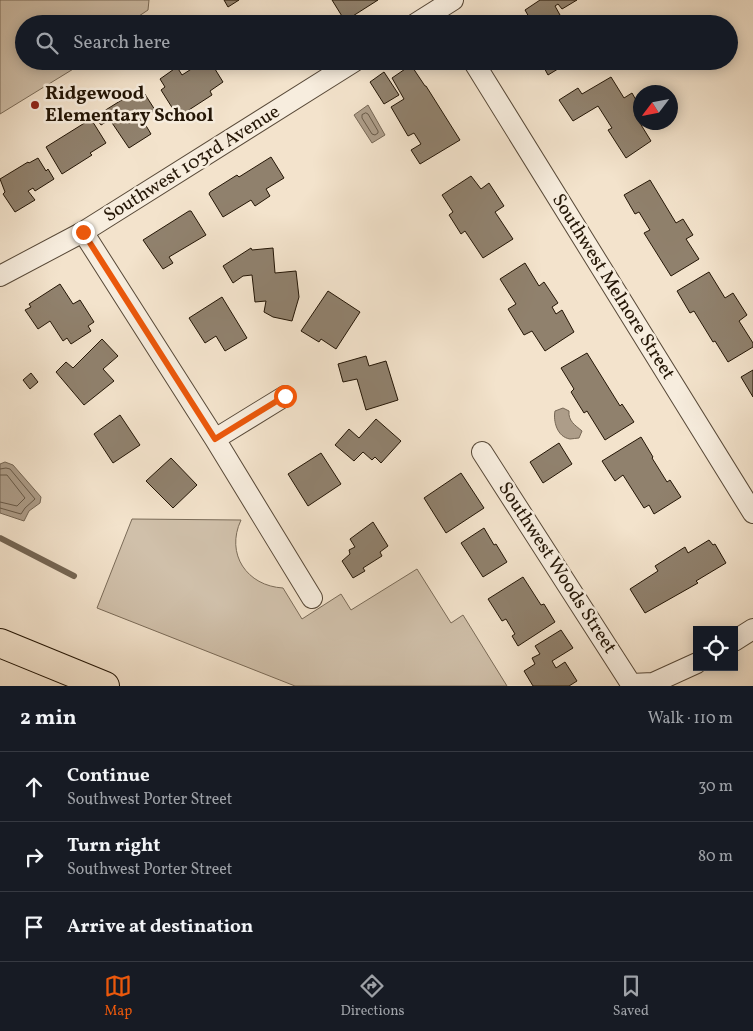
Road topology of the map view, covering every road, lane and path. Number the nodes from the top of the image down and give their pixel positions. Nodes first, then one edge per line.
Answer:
1 (444, 8) edge
2 (431, 15) edge
3 (341, 70) edge
4 (479, 70) edge
5 (83, 232) junction
6 (0, 276) edge
7 (285, 396) dead end
8 (215, 439) junction
9 (482, 452) dead end
10 (753, 513) edge
11 (312, 598) dead end
12 (753, 629) edge
13 (738, 638) edge
14 (0, 643) edge
15 (693, 665) edge
16 (105, 686) edge

1 - 2 street
3 - 5 street, Southwest 103rd Avenue
4 - 10 street, Southwest Melnore Street
5 - 6 street, Southwest 103rd Avenue
5 - 8 street
7 - 8 street
8 - 11 street
9 - 15 street, Southwest Woods Street
12 - 13 street
14 - 16 highway

